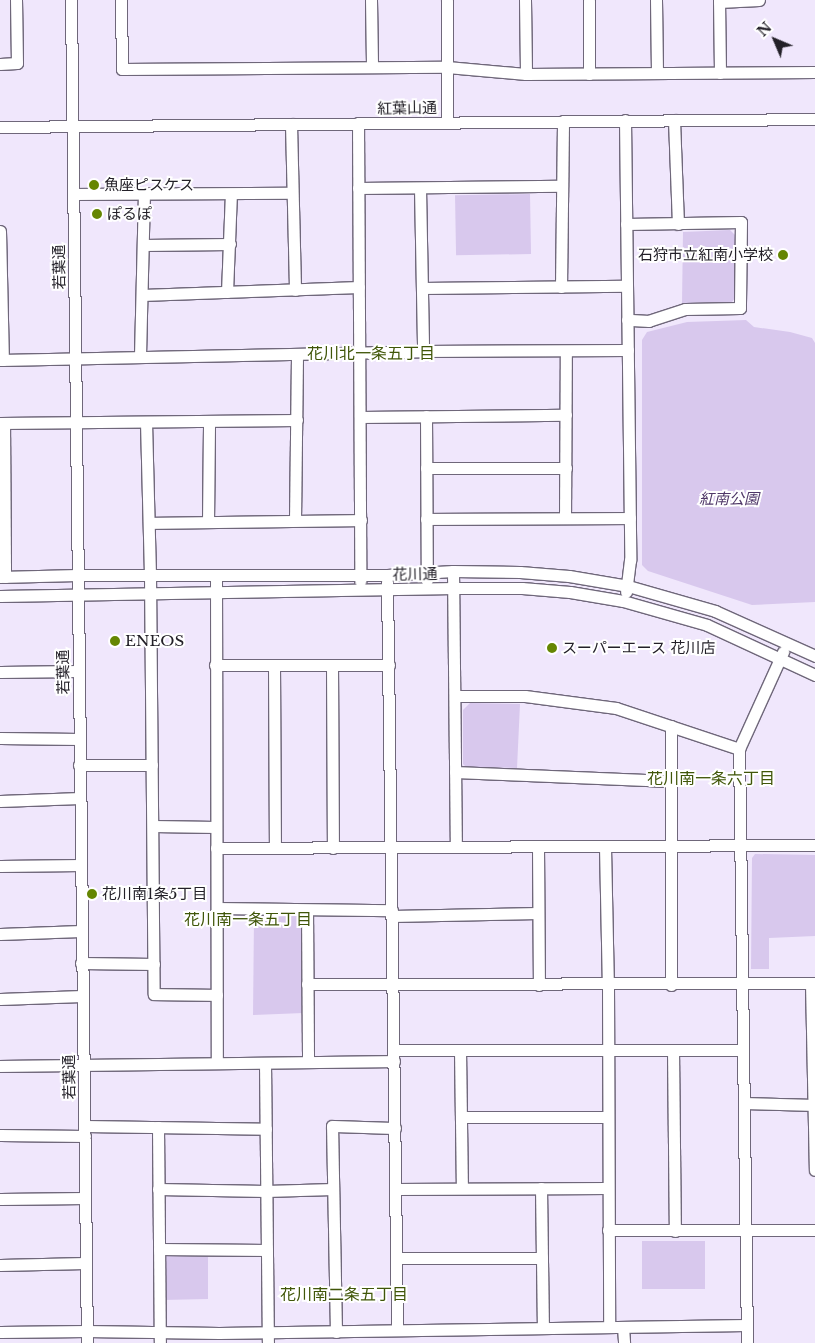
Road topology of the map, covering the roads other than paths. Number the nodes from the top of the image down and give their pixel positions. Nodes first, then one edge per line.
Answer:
1 (16, 0) edge
2 (71, 0) edge
3 (121, 0) edge
4 (371, 0) edge
5 (447, 0) edge
6 (525, 0) edge
7 (588, 0) edge
8 (656, 0) edge
9 (759, 0) edge
10 (719, 1) edge
11 (0, 64) edge
12 (372, 67) junction
13 (447, 67) junction
14 (815, 72) edge
15 (656, 73) junction
16 (720, 73) junction
17 (526, 74) junction
18 (589, 74) junction
19 (815, 119) edge
20 (625, 120) junction
21 (674, 120) junction
22 (563, 121) junction
23 (448, 122) junction
24 (358, 123) junction
25 (291, 124) junction
26 (72, 126) junction
27 (0, 127) edge
28 (562, 186) junction
29 (358, 188) junction
30 (420, 188) junction
31 (292, 193) junction
32 (73, 194) junction
33 (144, 194) junction
34 (231, 194) junction
35 (626, 224) junction
36 (678, 224) junction
37 (0, 231) edge
38 (230, 244) junction
39 (143, 245) junction
40 (561, 286) junction
41 (627, 286) junction
42 (360, 287) junction
43 (422, 288) junction
44 (295, 290) junction
45 (227, 292) junction
46 (142, 295) junction
47 (627, 320) junction
48 (628, 350) junction
49 (423, 351) junction
50 (566, 351) junction
51 (297, 354) junction
52 (360, 354) junction
53 (140, 356) junction
54 (2, 360) edge
55 (75, 360) junction
56 (566, 415) junction
57 (426, 416) junction
58 (360, 417) junction
59 (297, 420) junction
60 (209, 421) junction
61 (75, 422) junction
62 (146, 422) junction
63 (2, 423) edge
64 (426, 468) junction
65 (566, 468) junction
66 (565, 518) junction
67 (630, 518) junction
68 (426, 519) junction
69 (295, 520) junction
70 (361, 520) junction
71 (208, 522) junction
72 (149, 523) junction
73 (2, 525) edge
74 (453, 571) junction
75 (426, 572) junction
76 (387, 574) junction
77 (77, 575) junction
78 (150, 575) junction
79 (216, 575) junction
80 (360, 575) junction
81 (2, 577) edge
82 (628, 586) junction
83 (454, 588) junction
84 (428, 589) junction
85 (360, 590) junction
86 (387, 590) junction
87 (215, 594) junction
88 (77, 595) junction
89 (151, 595) junction
90 (0, 596) edge
91 (623, 601) junction
92 (789, 643) junction
93 (815, 656) edge
94 (780, 657) junction
95 (215, 665) junction
96 (274, 665) junction
97 (332, 665) junction
98 (388, 665) junction
99 (78, 671) junction
100 (0, 672) edge
101 (815, 675) edge
102 (454, 696) junction
103 (671, 726) junction
104 (0, 738) edge
105 (79, 739) junction
106 (739, 749) junction
107 (79, 765) junction
108 (152, 765) junction
109 (455, 772) junction
110 (670, 781) junction
111 (80, 798) junction
112 (0, 801) edge
113 (153, 826) junction
114 (216, 827) junction
115 (815, 845) edge
116 (671, 846) junction
117 (740, 846) junction
118 (456, 847) junction
119 (538, 847) junction
120 (605, 847) junction
121 (216, 848) junction
122 (275, 848) junction
123 (333, 848) junction
124 (391, 848) junction
125 (80, 865) junction
126 (0, 866) edge
127 (217, 908) junction
128 (307, 910) junction
129 (392, 913) junction
130 (538, 913) junction
131 (81, 931) junction
132 (0, 934) edge
133 (82, 963) junction
134 (154, 964) junction
135 (813, 983) edge
136 (307, 984) junction
137 (539, 985) junction
138 (608, 985) junction
139 (671, 985) junction
140 (742, 985) junction
141 (393, 986) junction
142 (217, 995) junction
143 (82, 996) junction
144 (0, 999) edge
145 (460, 1050) junction
146 (606, 1050) junction
147 (673, 1050) junction
148 (743, 1050) junction
149 (394, 1055) junction
150 (265, 1062) junction
151 (308, 1062) junction
152 (217, 1063) junction
153 (84, 1064) junction
154 (0, 1066) edge
155 (744, 1103) junction
156 (814, 1106) edge
157 (461, 1117) junction
158 (607, 1117) junction
159 (158, 1127) junction
160 (395, 1128) junction
161 (266, 1129) junction
162 (85, 1131) junction
163 (0, 1135) edge
164 (815, 1170) edge
165 (158, 1188) junction
166 (462, 1188) junction
167 (541, 1188) junction
168 (608, 1188) junction
169 (333, 1189) junction
170 (396, 1189) junction
171 (266, 1191) junction
172 (84, 1198) junction
173 (0, 1199) edge
174 (608, 1230) junction
175 (746, 1230) junction
176 (815, 1230) edge
177 (675, 1231) junction
178 (159, 1249) junction
179 (267, 1250) junction
180 (397, 1258) junction
181 (542, 1258) junction
182 (86, 1264) junction
183 (0, 1265) edge
184 (746, 1325) junction
185 (609, 1327) junction
186 (623, 1327) junction
187 (543, 1328) junction
188 (398, 1330) junction
189 (86, 1331) junction
190 (0, 1332) edge
191 (336, 1332) junction
192 (160, 1338) edge
193 (219, 1338) edge
194 (268, 1338) edge
195 (87, 1343) edge
196 (624, 1343) edge
197 (747, 1343) edge

1 - 11 street
2 - 26 street, 若葉通
3 - 12 street
4 - 12 street
5 - 13 street
6 - 17 street
7 - 18 street
8 - 15 street
9 - 10 street
10 - 16 street
12 - 13 street
13 - 17 street
13 - 23 street
14 - 16 street
15 - 16 street
15 - 18 street
17 - 18 street
19 - 21 street, 紅葉山通
20 - 21 street, 紅葉山通
20 - 22 street, 紅葉山通
20 - 35 street
21 - 36 street
22 - 23 street, 紅葉山通
22 - 28 street
23 - 24 street, 紅葉山通
24 - 25 street, 紅葉山通
24 - 29 street
25 - 26 street, 紅葉山通
25 - 31 street
26 - 27 street, 紅葉山通
26 - 32 street, 若葉通
28 - 30 street
28 - 40 street
29 - 30 street
29 - 42 street
30 - 43 street
31 - 34 street
31 - 44 street
32 - 33 street
32 - 55 street, 若葉通
33 - 34 street
33 - 39 street
34 - 38 street
35 - 36 street
35 - 41 street
36 - 47 street
37 - 54 street
38 - 39 street
38 - 45 street
39 - 46 street
40 - 41 street
40 - 43 street
41 - 47 street
42 - 44 street
42 - 52 street
43 - 49 street
44 - 45 street
45 - 46 street
46 - 53 street
47 - 48 street
48 - 50 street
48 - 67 street
49 - 50 street
49 - 52 street
50 - 56 street
51 - 52 street
51 - 53 street
51 - 59 street
52 - 58 street
53 - 55 street
54 - 55 street
55 - 61 street, 若葉通
56 - 57 street
56 - 65 street
57 - 58 street
57 - 64 street
58 - 70 street
59 - 60 street
59 - 69 street
60 - 62 street
60 - 71 street
61 - 62 street
61 - 63 street
61 - 77 street, 若葉通
62 - 72 street
63 - 73 street
64 - 65 street
64 - 68 street
65 - 66 street
66 - 67 street
66 - 68 street
67 - 82 street
68 - 75 street
69 - 70 street
69 - 71 street
70 - 80 street
71 - 72 street
72 - 78 street
73 - 81 street
74 - 75 street, 花川通
74 - 82 street, 花川通
74 - 83 street
75 - 76 street, 花川通
75 - 84 street
76 - 80 street, 花川通
76 - 86 street
77 - 78 street, 花川通
77 - 81 street, 花川通
77 - 88 street, 若葉通
78 - 79 street, 花川通
78 - 89 street
79 - 80 street, 花川通
79 - 87 street
80 - 85 street
82 - 91 street
82 - 92 street, 花川通
83 - 84 street, 花川通
83 - 91 street, 花川通
83 - 102 street
84 - 86 street, 花川通
85 - 86 street, 花川通
85 - 87 street, 花川通
86 - 98 street
87 - 89 street, 花川通
87 - 95 street
88 - 89 street, 花川通
88 - 90 street, 花川通
88 - 99 street, 若葉通
89 - 108 street
91 - 94 street, 花川通
92 - 93 street, 花川通
92 - 94 street
94 - 101 street, 花川通
94 - 106 street
95 - 96 street
95 - 114 street
96 - 97 street
96 - 122 street
97 - 98 street
97 - 123 street
98 - 124 street
99 - 100 street
99 - 105 street, 若葉通
102 - 103 street
102 - 109 street
103 - 106 street
103 - 110 street
104 - 105 street
105 - 107 street, 若葉通
106 - 117 street
107 - 108 street
107 - 111 street, 若葉通
108 - 113 street
109 - 110 street
109 - 118 street
110 - 116 street
111 - 112 street
111 - 125 street, 若葉通
113 - 114 street
113 - 134 street
114 - 121 street
115 - 117 street
116 - 117 street
116 - 120 street
116 - 139 street
117 - 140 street
118 - 119 street
118 - 124 street
119 - 120 street
119 - 130 street
120 - 138 street
121 - 122 street
121 - 127 street
122 - 123 street
123 - 124 street
124 - 129 street
125 - 126 street
125 - 131 street, 若葉通
127 - 128 street
127 - 142 street
128 - 129 street
128 - 136 street
129 - 130 street
129 - 141 street
130 - 137 street
131 - 132 street
131 - 133 street, 若葉通
133 - 134 street
133 - 143 street, 若葉通
134 - 142 street
135 - 140 street
135 - 156 street
136 - 141 street
136 - 151 street
137 - 138 street
137 - 141 street
138 - 139 street
138 - 146 street
139 - 140 street
140 - 148 street
141 - 149 street
142 - 152 street
143 - 144 street
143 - 153 street, 若葉通
145 - 146 street
145 - 149 street
145 - 157 street
146 - 147 street
146 - 158 street
147 - 148 street
147 - 177 street
148 - 155 street
149 - 151 street
149 - 160 street
150 - 151 street
150 - 152 street
150 - 161 street
152 - 153 street
153 - 154 street
153 - 162 street, 若葉通
155 - 156 street
155 - 175 street
156 - 164 street
157 - 158 street
157 - 166 street
158 - 168 street
159 - 161 street
159 - 162 street
159 - 165 street
160 - 169 street
160 - 170 street
161 - 171 street
162 - 163 street
162 - 172 street, 若葉通
165 - 171 street
165 - 178 street
166 - 167 street
166 - 170 street
167 - 168 street
167 - 181 street
168 - 174 street
169 - 171 street
169 - 191 street
170 - 180 street
171 - 179 street
172 - 173 street
172 - 182 street, 若葉通
174 - 177 street
174 - 185 street
175 - 176 street
175 - 177 street
175 - 184 street
178 - 179 street
178 - 192 street
179 - 194 street
180 - 181 street
180 - 188 street
181 - 187 street
182 - 183 street
182 - 189 street, 若葉通
184 - 186 street
184 - 197 street
185 - 186 street
185 - 187 street
186 - 196 street
187 - 188 street
188 - 191 street
189 - 190 street
189 - 192 street
189 - 195 street, 若葉通
191 - 194 street
192 - 193 street
193 - 194 street

